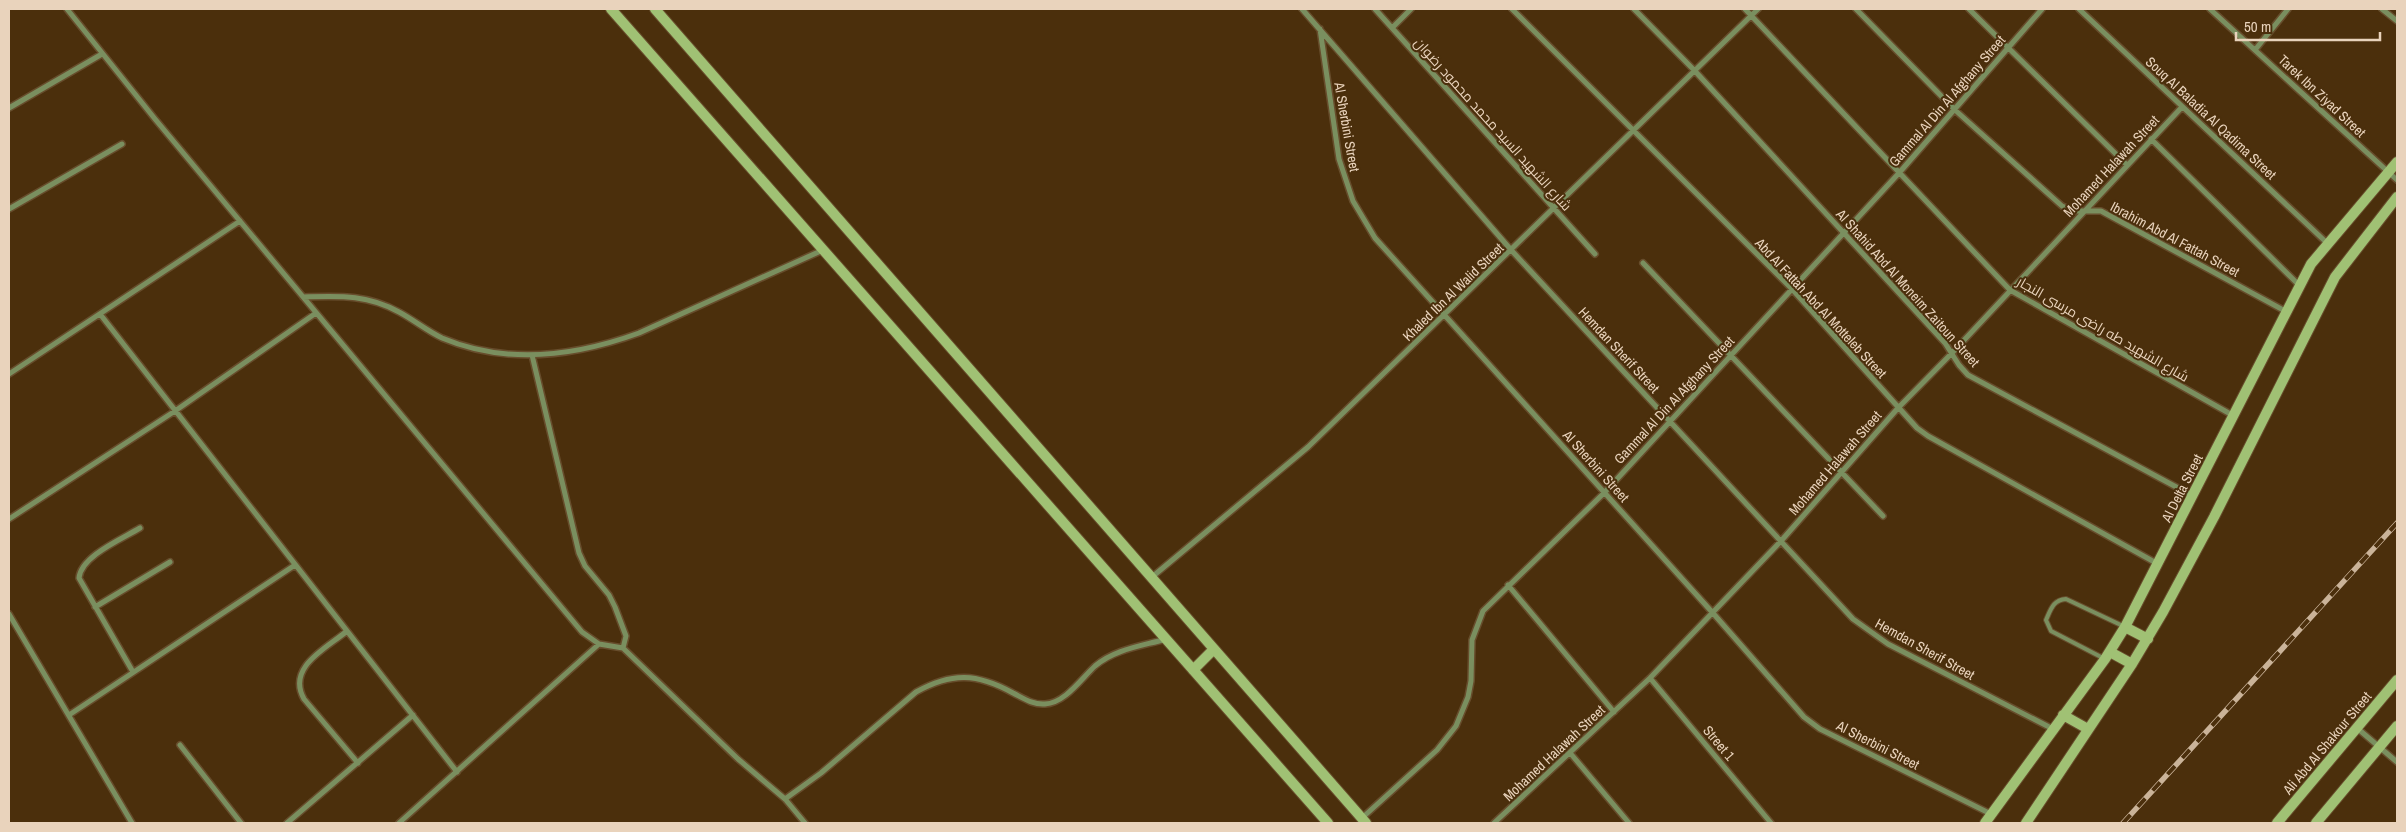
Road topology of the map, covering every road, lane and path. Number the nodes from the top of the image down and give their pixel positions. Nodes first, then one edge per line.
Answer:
1 (67, 9) edge
2 (611, 9) edge
3 (654, 9) edge
4 (1302, 9) edge
5 (1375, 9) edge
6 (1411, 9) edge
7 (1512, 9) edge
8 (1634, 9) edge
9 (1745, 9) edge
10 (1758, 9) edge
11 (1856, 9) edge
12 (1969, 9) edge
13 (2042, 9) edge
14 (2079, 9) edge
15 (2210, 9) edge
16 (2288, 9) edge
17 (2382, 9) edge
18 (1751, 16) junction
19 (2397, 20) edge
20 (1392, 28) junction
21 (1320, 29) junction
22 (2009, 48) junction
23 (2255, 50) junction
24 (102, 54) junction
25 (1694, 70) junction
26 (2182, 107) junction
27 (9, 108) edge
28 (1955, 110) junction
29 (1634, 131) junction
30 (2151, 139) junction
31 (122, 144) dead end
32 (2397, 162) edge
33 (2127, 165) junction
34 (1900, 173) junction
35 (2388, 173) junction
36 (2397, 180) edge
37 (2397, 197) edge
38 (9, 209) edge
39 (1554, 209) junction
40 (2085, 210) junction
41 (240, 221) junction
42 (1844, 232) junction
43 (2327, 243) junction
44 (823, 249) junction
45 (1512, 251) junction
46 (1595, 254) dead end
47 (1643, 263) dead end
48 (2300, 286) junction
49 (1792, 289) junction
50 (2010, 290) junction
51 (303, 297) junction
52 (2287, 312) junction
53 (316, 313) junction
54 (100, 314) junction
55 (1443, 316) junction
56 (1952, 353) junction
57 (532, 355) junction
58 (1731, 355) junction
59 (9, 374) edge
60 (1898, 408) junction
61 (175, 411) junction
62 (2234, 416) junction
63 (1670, 422) junction
64 (1842, 473) junction
65 (1604, 492) junction
66 (2194, 496) junction
67 (1883, 516) dead end
68 (9, 519) edge
69 (140, 528) dead end
70 (1781, 541) junction
71 (170, 562) dead end
72 (2158, 564) junction
73 (295, 565) junction
74 (1152, 578) junction
75 (1508, 585) junction
76 (95, 607) junction
77 (1712, 612) junction
78 (9, 614) edge
79 (2125, 627) junction
80 (347, 631) junction
81 (2148, 638) junction
82 (1166, 639) junction
83 (599, 644) junction
84 (623, 648) junction
85 (1214, 649) junction
86 (2108, 656) junction
87 (2132, 664) junction
88 (1192, 670) junction
89 (133, 672) junction
90 (1650, 678) junction
91 (2397, 680) edge
92 (1614, 712) junction
93 (69, 715) junction
94 (2063, 715) junction
95 (413, 716) junction
96 (2397, 726) edge
97 (2357, 728) junction
98 (2052, 729) junction
99 (2088, 729) junction
100 (180, 744) dead end
101 (2380, 747) junction
102 (1571, 754) junction
103 (2397, 762) edge
104 (358, 763) junction
105 (457, 772) junction
106 (785, 799) junction
107 (1991, 814) junction
108 (1364, 821) edge
109 (132, 823) edge
110 (241, 823) edge
111 (288, 823) edge
112 (399, 823) edge
113 (805, 823) edge
114 (1328, 823) edge
115 (1494, 823) edge
116 (1629, 823) edge
117 (1772, 823) edge
118 (1984, 823) edge
119 (2026, 823) edge
120 (2277, 823) edge
121 (2316, 823) edge

1 - 24 street
2 - 44 main road
3 - 74 main road
4 - 21 street, Hemdan Sherif Street
5 - 20 street, شارع الشهيد السيد محمد محمود رضوان
6 - 20 street
7 - 29 street, Abd Al Fattah Abd Al Motteleb Street
8 - 25 street, Al Shahid Abd Al Moneim Zaitoun Street
9 - 18 street, شارع الشهيد طه راضى مرسى النجار
10 - 18 street, Khaled Ibn Al Walid Street
11 - 28 street, Ibrahim Abd Al Fattah Street
12 - 22 street
13 - 22 street, Gammal Al Din Al Afghany Street
14 - 26 street, Souq Al Baladia Al Qadima Street
15 - 23 street, Tarek Ibn Ziyad Street
16 - 23 street
17 - 19 street
18 - 25 street, Khaled Ibn Al Walid Street
18 - 34 street, شارع الشهيد طه راضى مرسى النجار
20 - 39 street, شارع الشهيد السيد محمد محمود رضوان
21 - 45 street, Hemdan Sherif Street
21 - 55 street, Al Sherbini Street
22 - 28 street, Gammal Al Din Al Afghany Street
22 - 33 street
23 - 35 street, Tarek Ibn Ziyad Street
24 - 27 street
24 - 41 street
25 - 29 street, Khaled Ibn Al Walid Street
25 - 42 street, Al Shahid Abd Al Moneim Zaitoun Street
26 - 30 street, Mohamed Halawah Street
26 - 43 street, Souq Al Baladia Al Qadima Street
28 - 34 street, Gammal Al Din Al Afghany Street
28 - 40 street, Ibrahim Abd Al Fattah Street
29 - 39 street, Khaled Ibn Al Walid Street
29 - 49 street, Abd Al Fattah Abd Al Motteleb Street
30 - 33 street, Mohamed Halawah Street
30 - 48 street
31 - 38 street
32 - 35 main road, Al Delta Street
33 - 40 street, Mohamed Halawah Street
34 - 42 street, Gammal Al Din Al Afghany Street
34 - 50 street, شارع الشهيد طه راضى مرسى النجار
35 - 36 street, Tarek Ibn Ziyad Street
35 - 43 main road, Al Delta Street
37 - 81 main road
39 - 45 street, Khaled Ibn Al Walid Street
39 - 46 street, شارع الشهيد السيد محمد محمود رضوان
40 - 50 street, Mohamed Halawah Street
40 - 52 street, Ibrahim Abd Al Fattah Street
41 - 51 street
41 - 54 street
42 - 49 street, Gammal Al Din Al Afghany Street
42 - 56 street, Al Shahid Abd Al Moneim Zaitoun Street
43 - 48 main road, Al Delta Street
44 - 57 street
44 - 82 main road
45 - 55 street, Khaled Ibn Al Walid Street
45 - 63 street, Hemdan Sherif Street
47 - 58 street
48 - 52 main road, Al Delta Street
49 - 58 street, Gammal Al Din Al Afghany Street
49 - 60 street, Abd Al Fattah Abd Al Motteleb Street
50 - 56 street, Mohamed Halawah Street
50 - 62 street, شارع الشهيد طه راضى مرسى النجار
51 - 53 street
51 - 57 street
52 - 62 main road, Al Delta Street
53 - 61 street
53 - 83 street
54 - 59 street
54 - 61 street
55 - 65 street, Al Sherbini Street
55 - 74 street, Khaled Ibn Al Walid Street
56 - 60 street, Mohamed Halawah Street
56 - 66 street, Al Shahid Abd Al Moneim Zaitoun Street
57 - 84 street
58 - 63 street, Gammal Al Din Al Afghany Street
58 - 64 street
60 - 64 street, Mohamed Halawah Street
60 - 72 street, Abd Al Fattah Abd Al Motteleb Street
61 - 68 street
61 - 73 street
62 - 66 main road, Al Delta Street
63 - 65 street, Gammal Al Din Al Afghany Street
63 - 70 street, Hemdan Sherif Street
64 - 67 street
64 - 70 street, Mohamed Halawah Street
65 - 75 street, Gammal Al Din Al Afghany Street
65 - 77 street, Al Sherbini Street
66 - 72 main road, Al Delta Street
69 - 76 street
70 - 77 street, Mohamed Halawah Street
70 - 98 street, Hemdan Sherif Street
71 - 76 street
72 - 79 main road, Al Delta Street
73 - 80 street
73 - 89 street
74 - 85 main road
75 - 92 street
75 - 108 street, Gammal Al Din Al Afghany Street
76 - 89 street
77 - 90 street, Mohamed Halawah Street
77 - 107 street, Al Sherbini Street
78 - 93 street
79 - 81 main road
79 - 86 main road, Al Delta Street
79 - 86 lane
80 - 95 street
80 - 104 street
81 - 87 main road
82 - 88 main road
82 - 106 street
83 - 84 street
83 - 105 street
84 - 106 street
85 - 88 main road
85 - 108 main road
86 - 87 main road
86 - 94 main road, Al Delta Street
87 - 99 main road
88 - 114 main road
89 - 93 street
90 - 92 street, Mohamed Halawah Street
90 - 117 street, Street 1
91 - 97 main road, Ali Abd Al Shakour Street
92 - 102 street, Mohamed Halawah Street
93 - 109 street
94 - 98 main road, Al Delta Street
94 - 99 main road
95 - 104 street
95 - 105 street
96 - 101 main road
97 - 101 street
97 - 120 main road, Ali Abd Al Shakour Street
98 - 107 main road, Al Delta Street
99 - 119 main road
100 - 110 street
101 - 103 street
101 - 121 main road
102 - 115 street, Mohamed Halawah Street
102 - 116 street
104 - 111 street
105 - 112 street
106 - 113 street
107 - 118 main road, Al Delta Street

